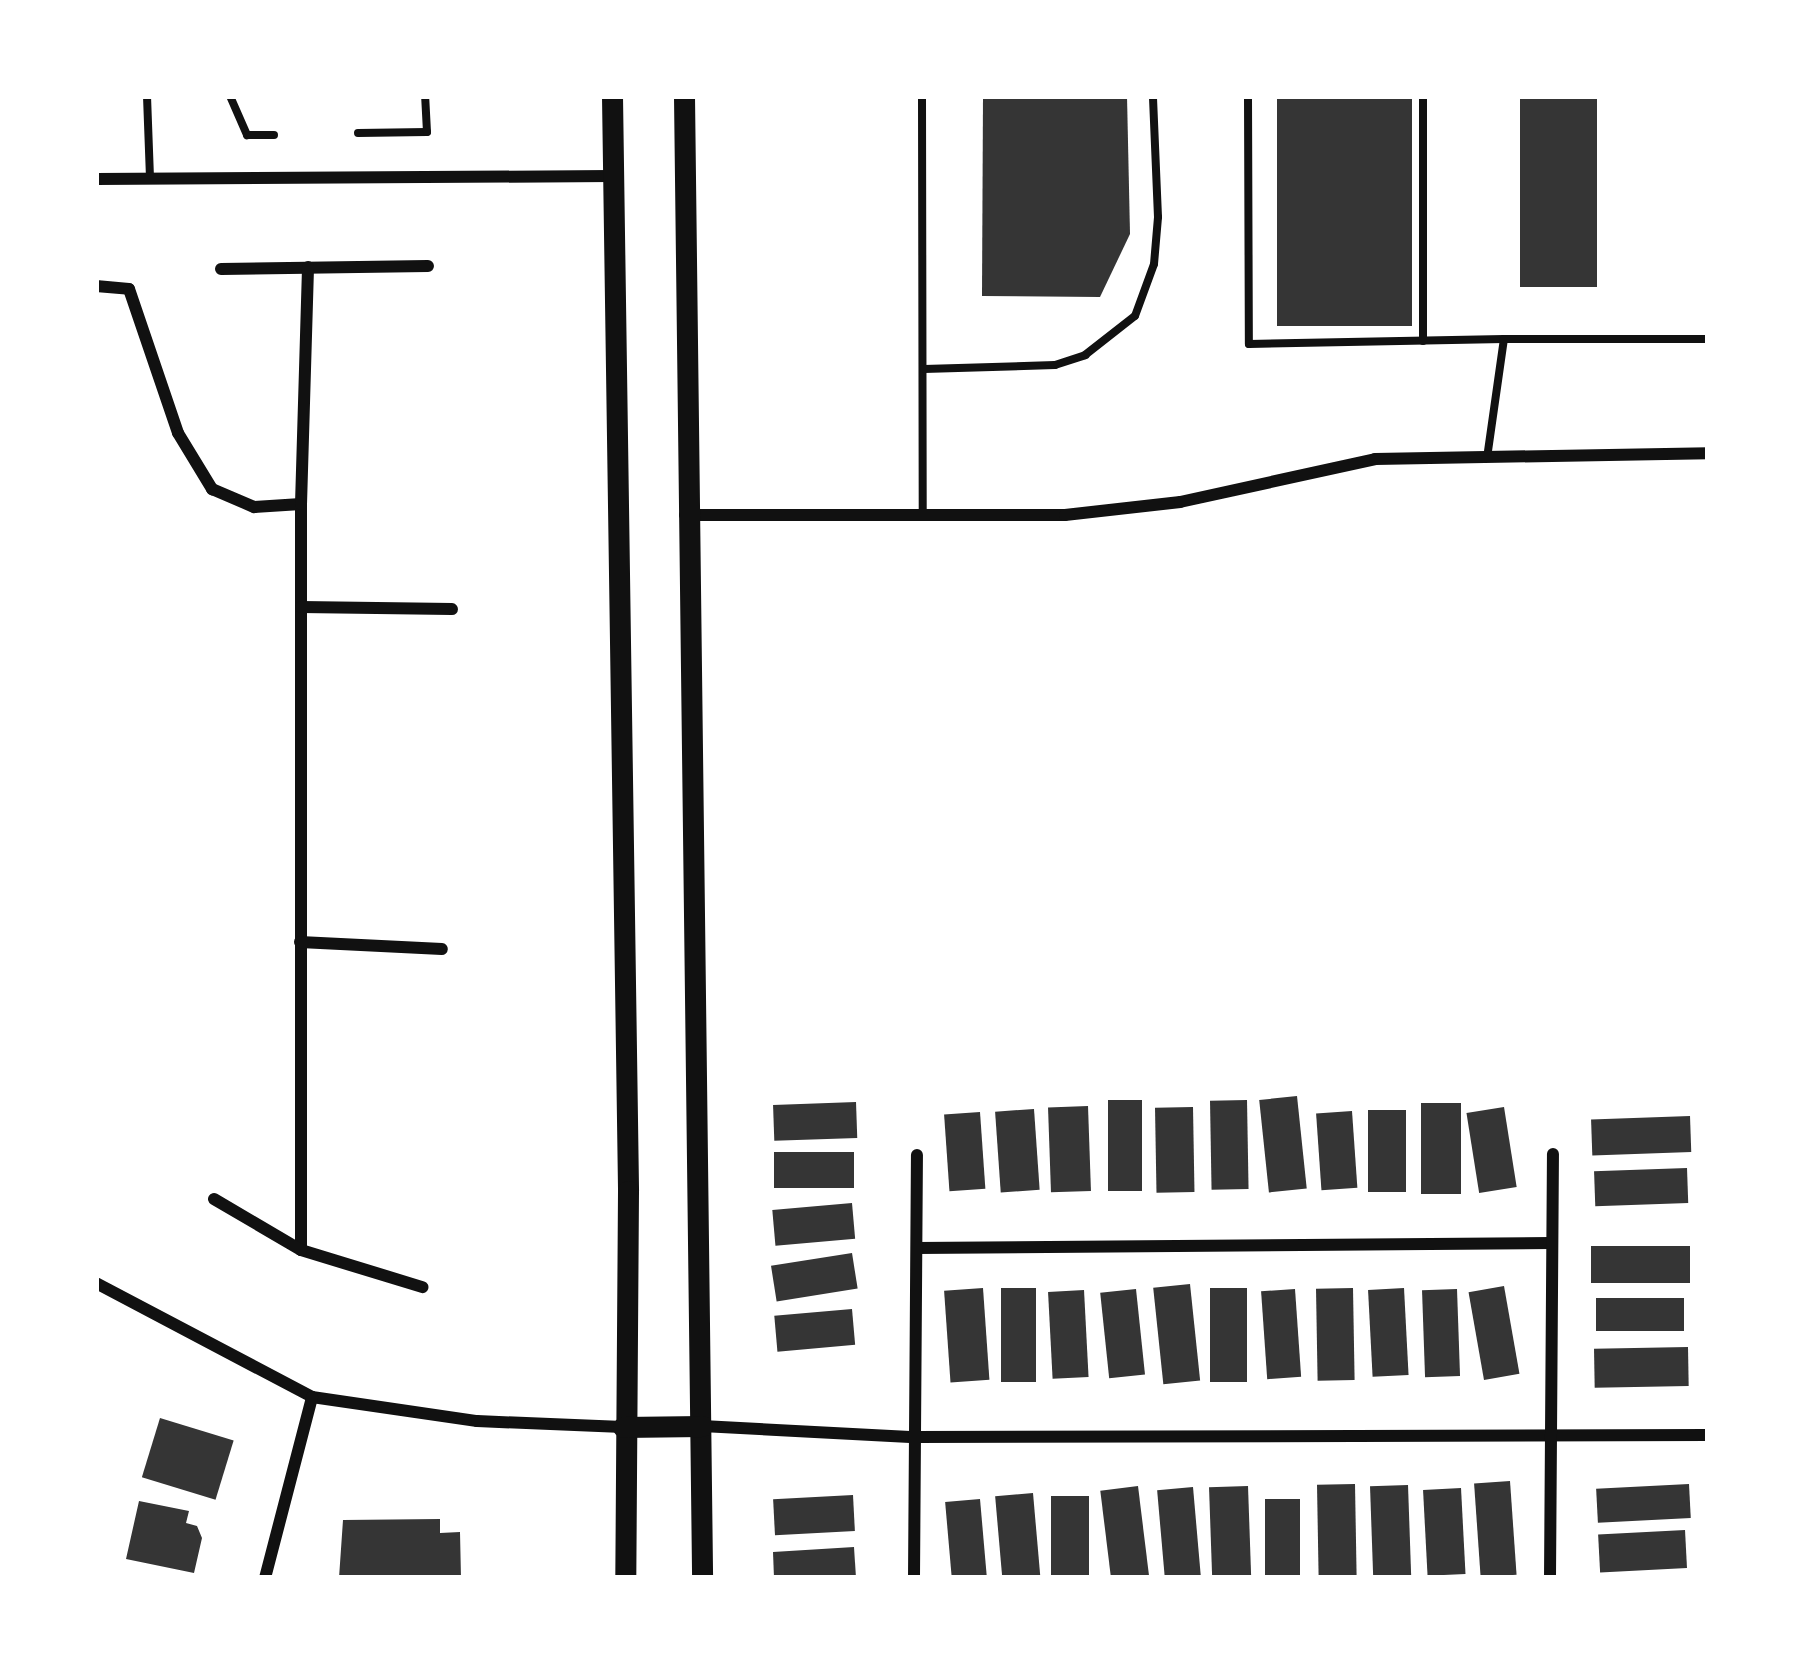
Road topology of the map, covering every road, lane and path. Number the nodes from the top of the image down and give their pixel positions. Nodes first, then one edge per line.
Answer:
1 (147, 96) edge
2 (230, 96) edge
3 (425, 96) edge
4 (612, 96) edge
5 (684, 96) edge
6 (922, 96) edge
7 (1153, 96) edge
8 (1248, 96) edge
9 (1423, 96) edge
10 (358, 134) dead end
11 (274, 135) dead end
12 (613, 176) junction
13 (96, 179) edge
14 (150, 179) junction
15 (428, 266) dead end
16 (308, 267) junction
17 (221, 268) dead end
18 (96, 286) edge
19 (1504, 339) junction
20 (1708, 339) edge
21 (1423, 340) junction
22 (924, 369) junction
23 (1488, 452) junction
24 (1708, 453) edge
25 (301, 504) junction
26 (923, 514) junction
27 (685, 515) junction
28 (301, 607) junction
29 (452, 609) dead end
30 (300, 942) junction
31 (442, 949) dead end
32 (1552, 1154) dead end
33 (917, 1155) dead end
34 (214, 1199) dead end
35 (1551, 1243) junction
36 (917, 1248) junction
37 (301, 1250) junction
38 (96, 1283) edge
39 (422, 1286) dead end
40 (312, 1397) junction
41 (702, 1426) junction
42 (622, 1427) junction
43 (1708, 1435) edge
44 (915, 1437) junction
45 (1551, 1437) junction
46 (265, 1578) edge
47 (625, 1578) edge
48 (702, 1578) edge
49 (914, 1578) edge
50 (1550, 1578) edge

1 - 14 lane
2 - 11 lane
3 - 10 lane
4 - 12 main road
5 - 27 main road
6 - 22 lane
7 - 22 lane
8 - 21 lane
9 - 21 lane
12 - 14 street
12 - 42 main road
13 - 14 street
15 - 16 street
16 - 17 street
16 - 25 street
18 - 25 street
19 - 20 lane
19 - 21 lane
19 - 23 lane
22 - 26 lane
23 - 24 street
23 - 26 street
25 - 28 street
26 - 27 street
27 - 41 main road
28 - 29 street
28 - 30 street
30 - 31 street
30 - 37 street
32 - 35 street
33 - 36 street
34 - 37 street
35 - 36 street
35 - 45 street
36 - 44 street
37 - 39 street
38 - 40 street
40 - 42 street
40 - 46 street
41 - 42 main road
41 - 44 street
41 - 48 main road
42 - 47 main road
43 - 45 street
44 - 45 street
44 - 49 street
45 - 50 street

